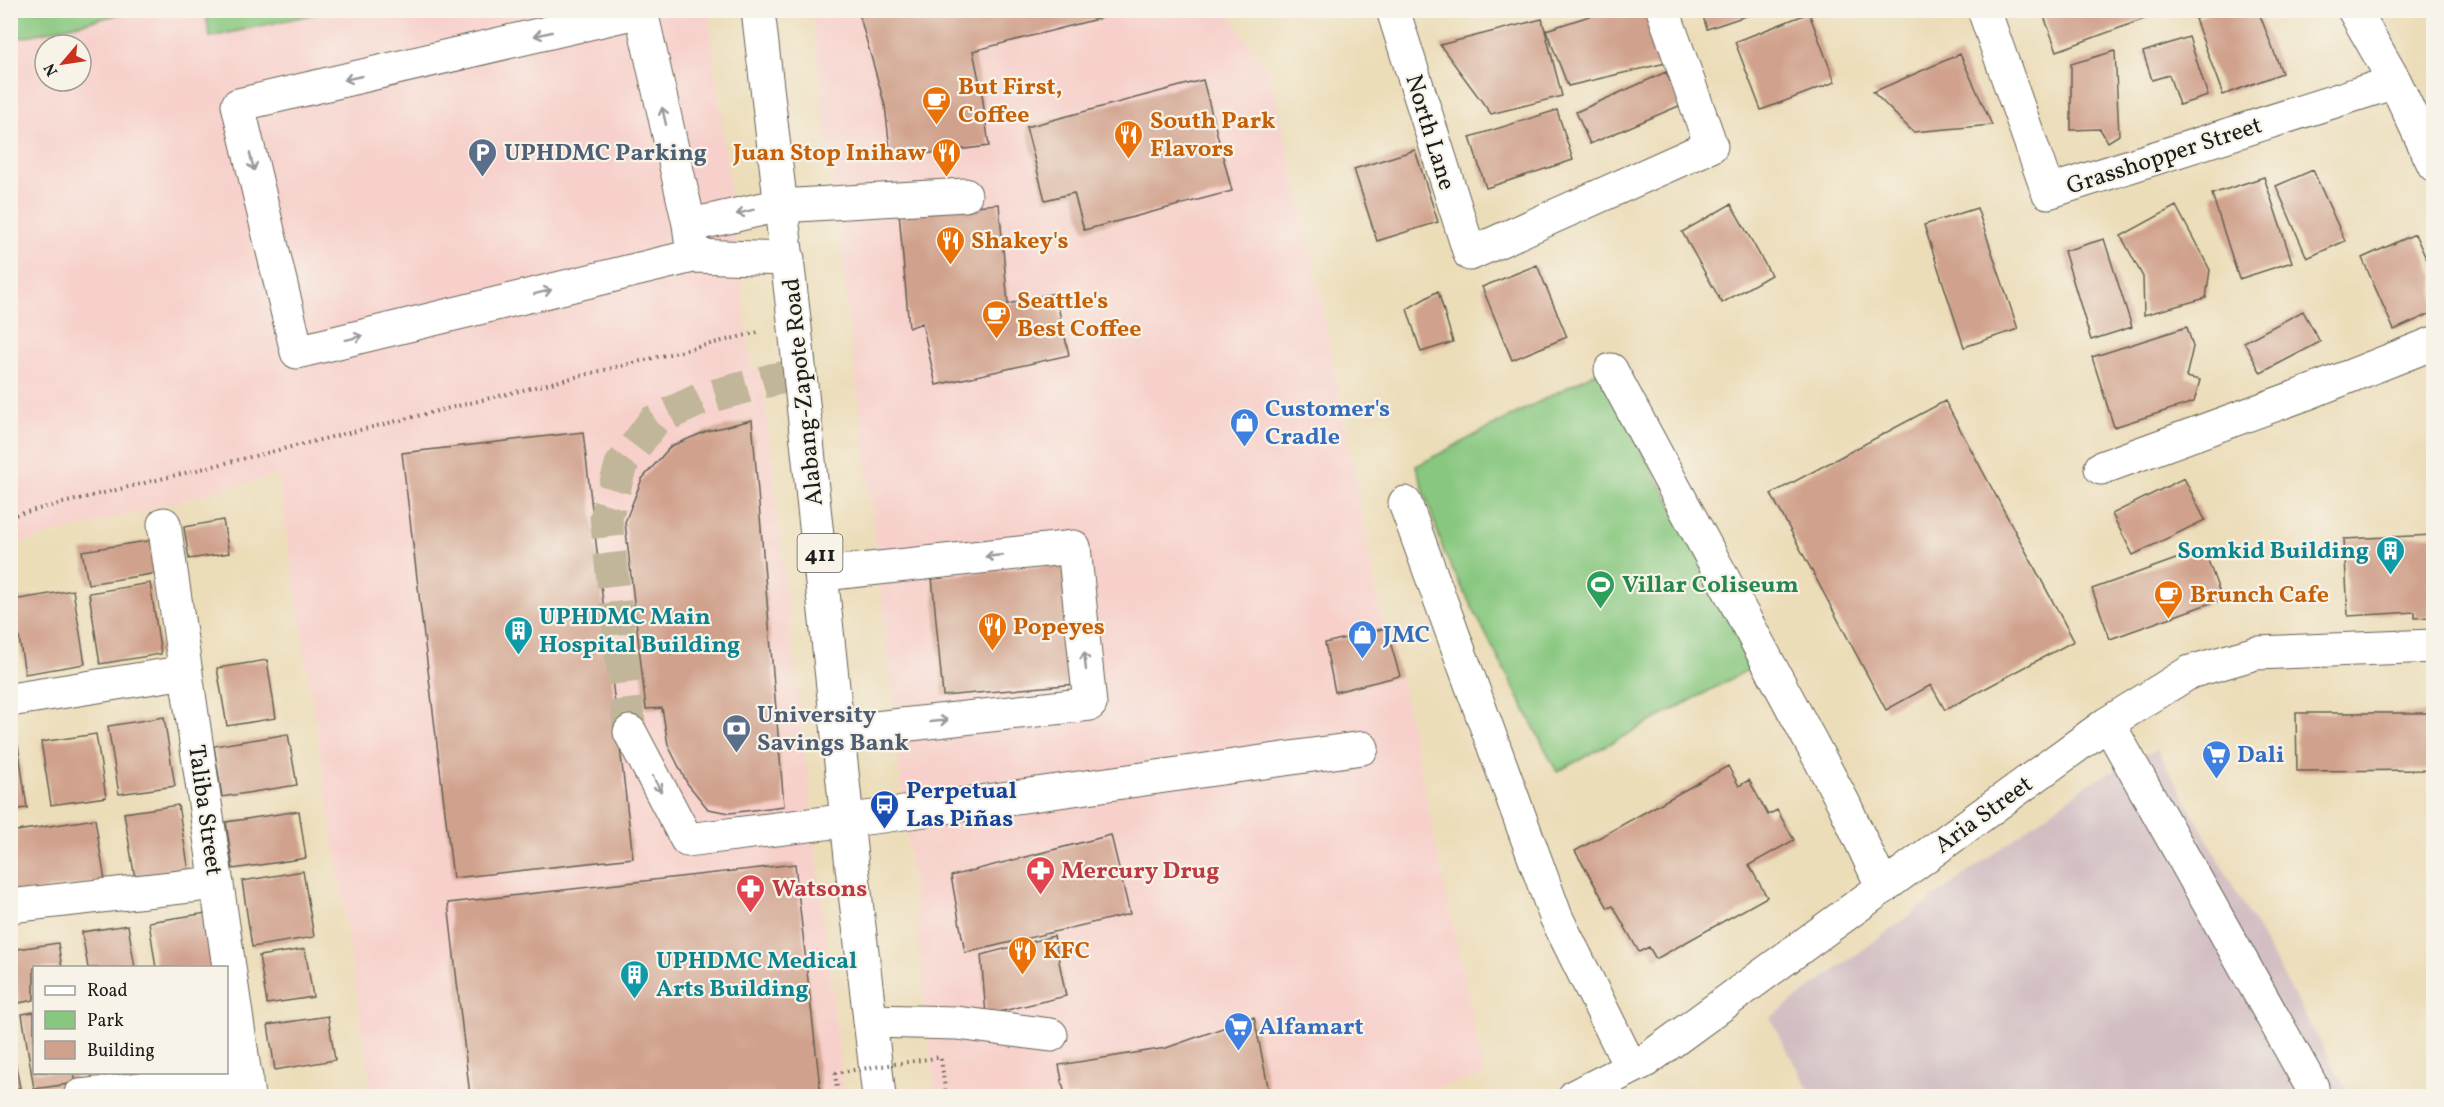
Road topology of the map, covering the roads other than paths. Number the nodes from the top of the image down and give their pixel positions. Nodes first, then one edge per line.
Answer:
1 (758, 10) edge
2 (1393, 10) edge
3 (1663, 10) edge
4 (1984, 10) edge
5 (2355, 10) edge
6 (2395, 82) junction
7 (2433, 165) edge
8 (964, 195) dead end
9 (780, 206) junction
10 (689, 224) junction
11 (693, 256) junction
12 (788, 259) junction
13 (2433, 343) edge
14 (1611, 370) dead end
15 (2101, 468) dead end
16 (1405, 502) dead end
17 (164, 524) dead end
18 (823, 574) junction
19 (2433, 646) edge
20 (186, 672) junction
21 (10, 700) edge
22 (2108, 723) junction
23 (630, 732) tunnel mouth
24 (839, 732) junction
25 (1362, 748) dead end
26 (848, 820) junction
27 (217, 883) junction
28 (1883, 888) junction
29 (10, 906) edge
30 (870, 1021) junction
31 (1051, 1035) dead end
32 (1631, 1068) junction
33 (247, 1087) edge
34 (80, 1096) edge
35 (879, 1096) edge
36 (1575, 1096) edge
37 (2313, 1096) edge

1 - 9 main road, Alabang-Zapote Road / 411
2 - 3 main road, North Lane
4 - 6 main road, Grasshopper Street
5 - 6 main road
6 - 7 main road
8 - 9 main road
9 -> 10 main road
9 - 12 main road, Alabang-Zapote Road / 411
10 - 11 main road
10 -> 11 main road
11 - 12 main road
12 - 18 main road, Alabang-Zapote Road / 411
13 - 15 main road
14 - 28 main road
16 - 32 main road
17 - 20 main road, Taliba Street
18 - 24 main road, Alabang-Zapote Road / 411
24 -> 18 main road
19 - 22 main road, Aria Street
20 - 21 main road
20 - 27 main road, Taliba Street
22 - 28 main road, Aria Street
22 - 37 main road
23 -> 26 main road
24 - 26 main road, Alabang-Zapote Road / 411
25 - 26 main road
26 - 30 main road, Alabang-Zapote Road / 411
27 - 29 main road
27 - 33 main road, Taliba Street
28 - 32 main road, Aria Street
30 - 31 main road
30 - 35 main road, Alabang-Zapote Road / 411
32 - 36 main road, Aria Street
33 - 34 main road

